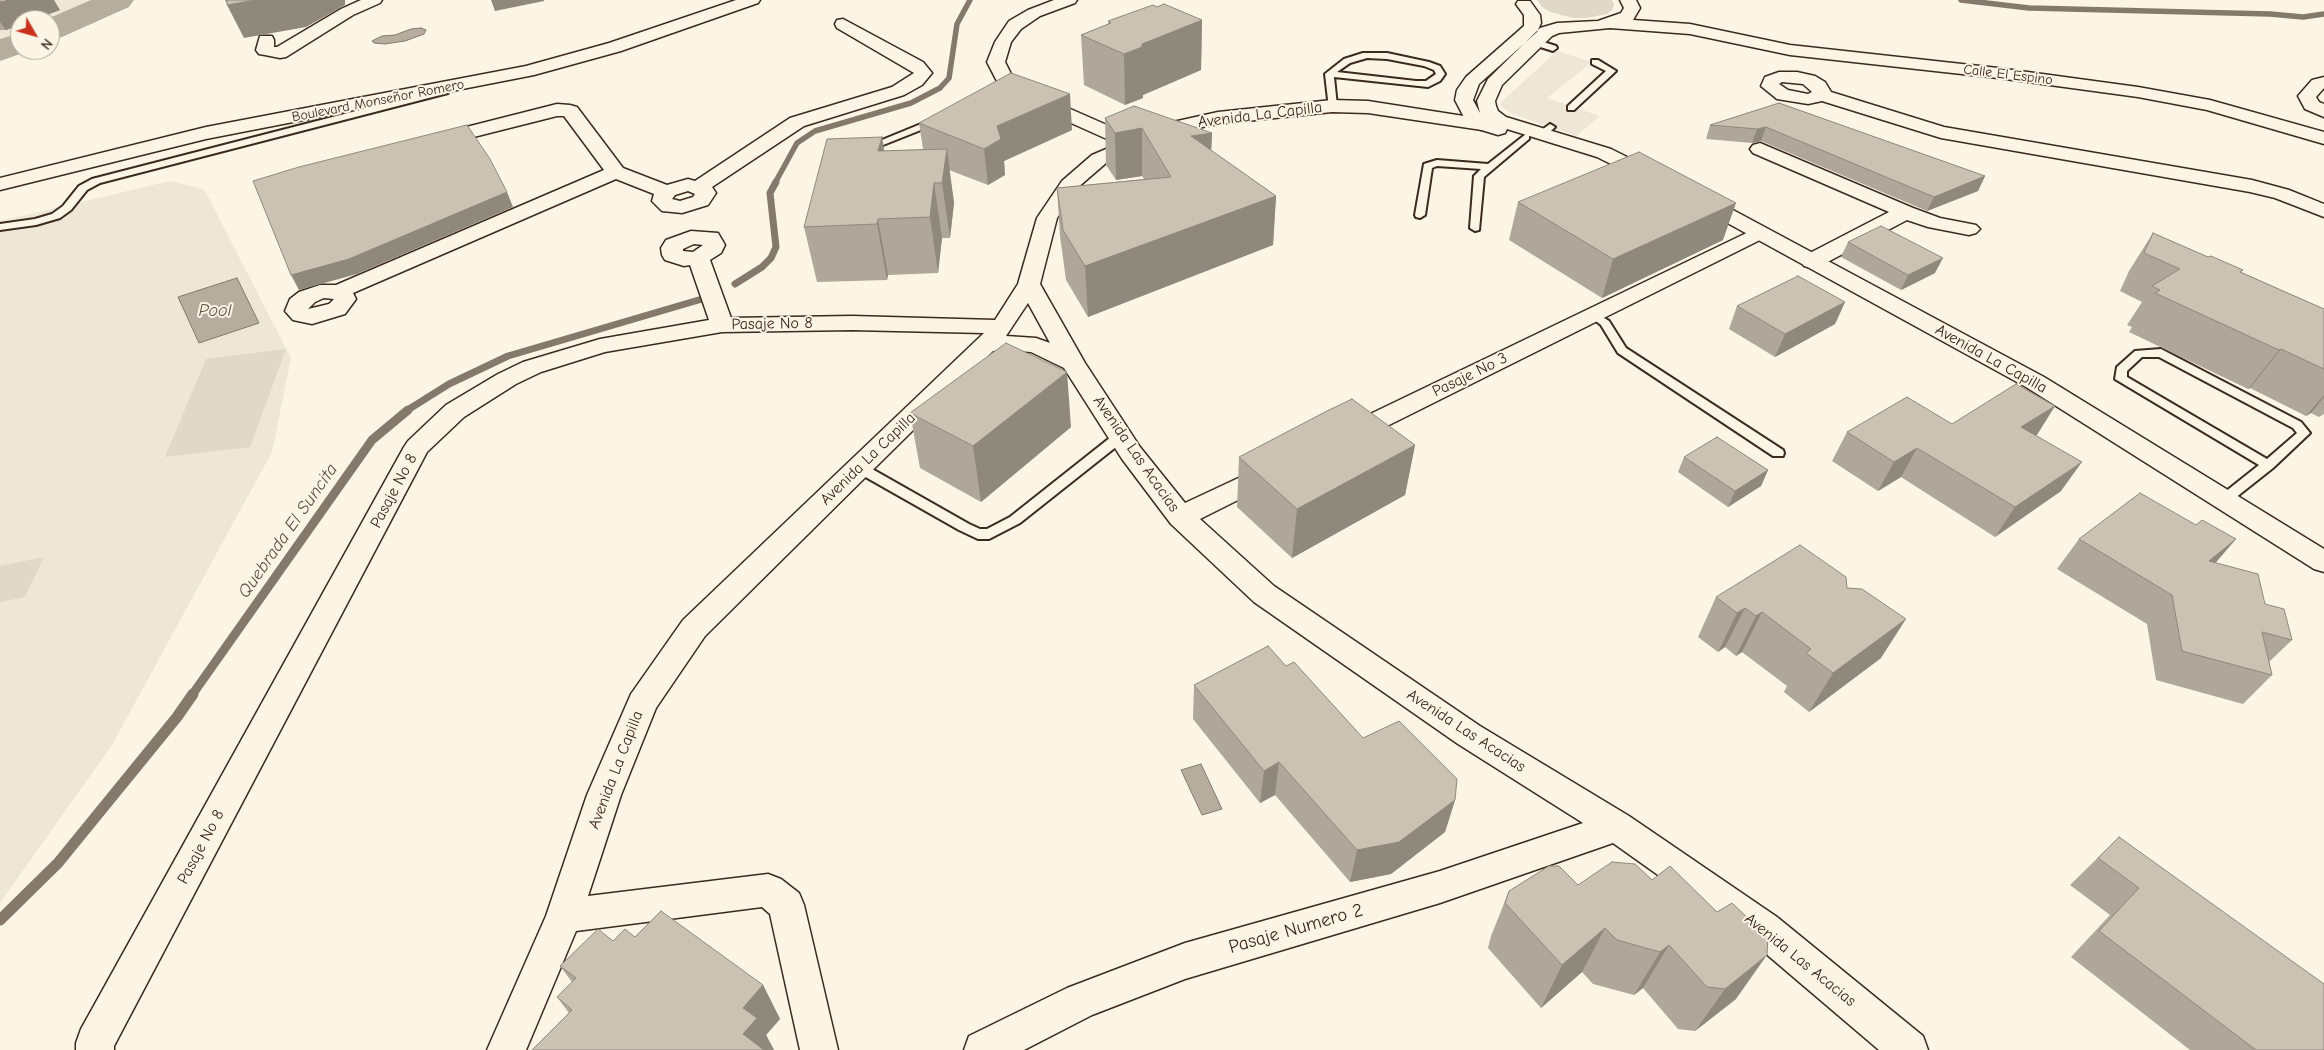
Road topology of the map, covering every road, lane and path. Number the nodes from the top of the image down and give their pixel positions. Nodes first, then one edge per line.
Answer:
1 (374, 0) edge
2 (704, 0) edge
3 (752, 0) edge
4 (1069, 0) edge
5 (1630, 0) edge
6 (1523, 2) edge
7 (843, 24) dead end
8 (1603, 24) junction
9 (1690, 29) junction
10 (266, 40) dead end
11 (1534, 42) junction
12 (1553, 48) dead end
13 (1595, 62) dead end
14 (1329, 74) junction
15 (489, 80) junction
16 (2324, 82) edge
17 (1820, 95) dead end
18 (1332, 106) junction
19 (1466, 106) junction
20 (1571, 108) dead end
21 (2324, 111) edge
22 (1410, 112) junction
23 (315, 113) junction
24 (950, 116) edge
25 (1482, 124) junction
26 (149, 129) dead end
27 (1539, 133) junction
28 (2324, 138) edge
29 (102, 141) dead end
30 (1135, 144) junction
31 (415, 145) edge
32 (1760, 149) dead end
33 (858, 153) edge
34 (53, 161) junction
35 (1489, 167) junction
36 (0, 168) edge
37 (616, 172) junction
38 (0, 184) edge
39 (698, 195) junction
40 (0, 199) edge
41 (2324, 211) edge
42 (1906, 212) junction
43 (1420, 215) dead end
44 (668, 221) junction
45 (0, 227) edge
46 (1475, 228) dead end
47 (1969, 229) dead end
48 (1759, 233) junction
49 (710, 238) junction
50 (698, 258) junction
51 (1812, 261) junction
52 (1029, 284) junction
53 (338, 292) dead end
54 (1593, 314) junction
55 (722, 325) junction
56 (994, 336) junction
57 (1073, 362) junction
58 (1121, 436) junction
59 (1324, 447) edge
60 (1778, 453) dead end
61 (1288, 464) edge
62 (2268, 465) junction
63 (860, 468) junction
64 (2225, 499) junction
65 (1180, 517) junction
66 (2324, 562) edge
67 (1617, 827) junction
68 (564, 916) junction
69 (819, 1048) dead end
70 (95, 1050) edge
71 (506, 1050) edge
72 (983, 1050) edge
73 (1909, 1050) edge

1 - 10 main road
2 - 26 main road, Boulevard Monseñor Romero
3 - 15 main road, Boulevard Monseñor Romero
4 - 30 main road
5 - 8 main road
5 - 9 main road, Calle El Espino
6 - 8 main road
6 - 19 main road
7 - 39 main road
8 - 9 main road, Calle El Espino
8 - 11 main road
9 - 28 main road, Calle El Espino
11 - 12 lane
11 - 27 main road, Avenida La Capilla
13 - 20 lane
14 - 14 lane
14 - 18 lane
15 - 23 main road, Boulevard Monseñor Romero
15 - 45 lane
16 - 21 main road
17 - 41 main road
18 - 22 main road, Avenida La Capilla
18 - 30 main road, Avenida La Capilla
19 - 22 main road, Avenida La Capilla
19 - 25 main road
22 - 25 main road, Avenida La Capilla
23 - 34 main road, Boulevard Monseñor Romero
23 - 40 main road
24 - 33 lane
25 - 27 main road, Avenida La Capilla
27 - 35 lane
27 - 48 main road, Avenida La Capilla
29 - 34 main road, Boulevard Monseñor Romero
30 - 52 main road, Avenida La Capilla
31 - 37 main road
32 - 42 main road
34 - 36 main road, Boulevard Monseñor Romero
34 - 38 main road, Boulevard Monseñor Romero
35 - 43 lane
35 - 46 lane
37 - 44 main road
37 - 53 main road
39 - 44 main road
39 - 49 main road
42 - 47 main road
42 - 51 main road
44 - 49 main road
44 - 50 main road
48 - 51 main road, Avenida La Capilla
48 - 54 main road, Pasaje No 3
49 - 50 main road
50 - 55 main road
51 - 64 main road, Avenida La Capilla
52 - 56 main road, Avenida La Capilla
52 - 57 main road, Avenida Las Acacias
54 - 59 main road, Pasaje No 3
54 - 60 lane
55 - 56 main road, Pasaje No 8
55 - 70 main road, Pasaje No 8
56 - 57 main road
56 - 63 main road, Avenida La Capilla
57 - 58 main road, Avenida Las Acacias
58 - 63 lane
58 - 65 main road, Avenida Las Acacias
61 - 65 main road
62 - 62 lane
62 - 64 lane
63 - 68 main road, Avenida La Capilla
64 - 66 main road, Avenida La Capilla
65 - 67 main road, Avenida Las Acacias
67 - 72 main road, Pasaje Numero 2
67 - 73 main road, Avenida Las Acacias
68 - 69 main road
68 - 71 main road, Avenida La Capilla

